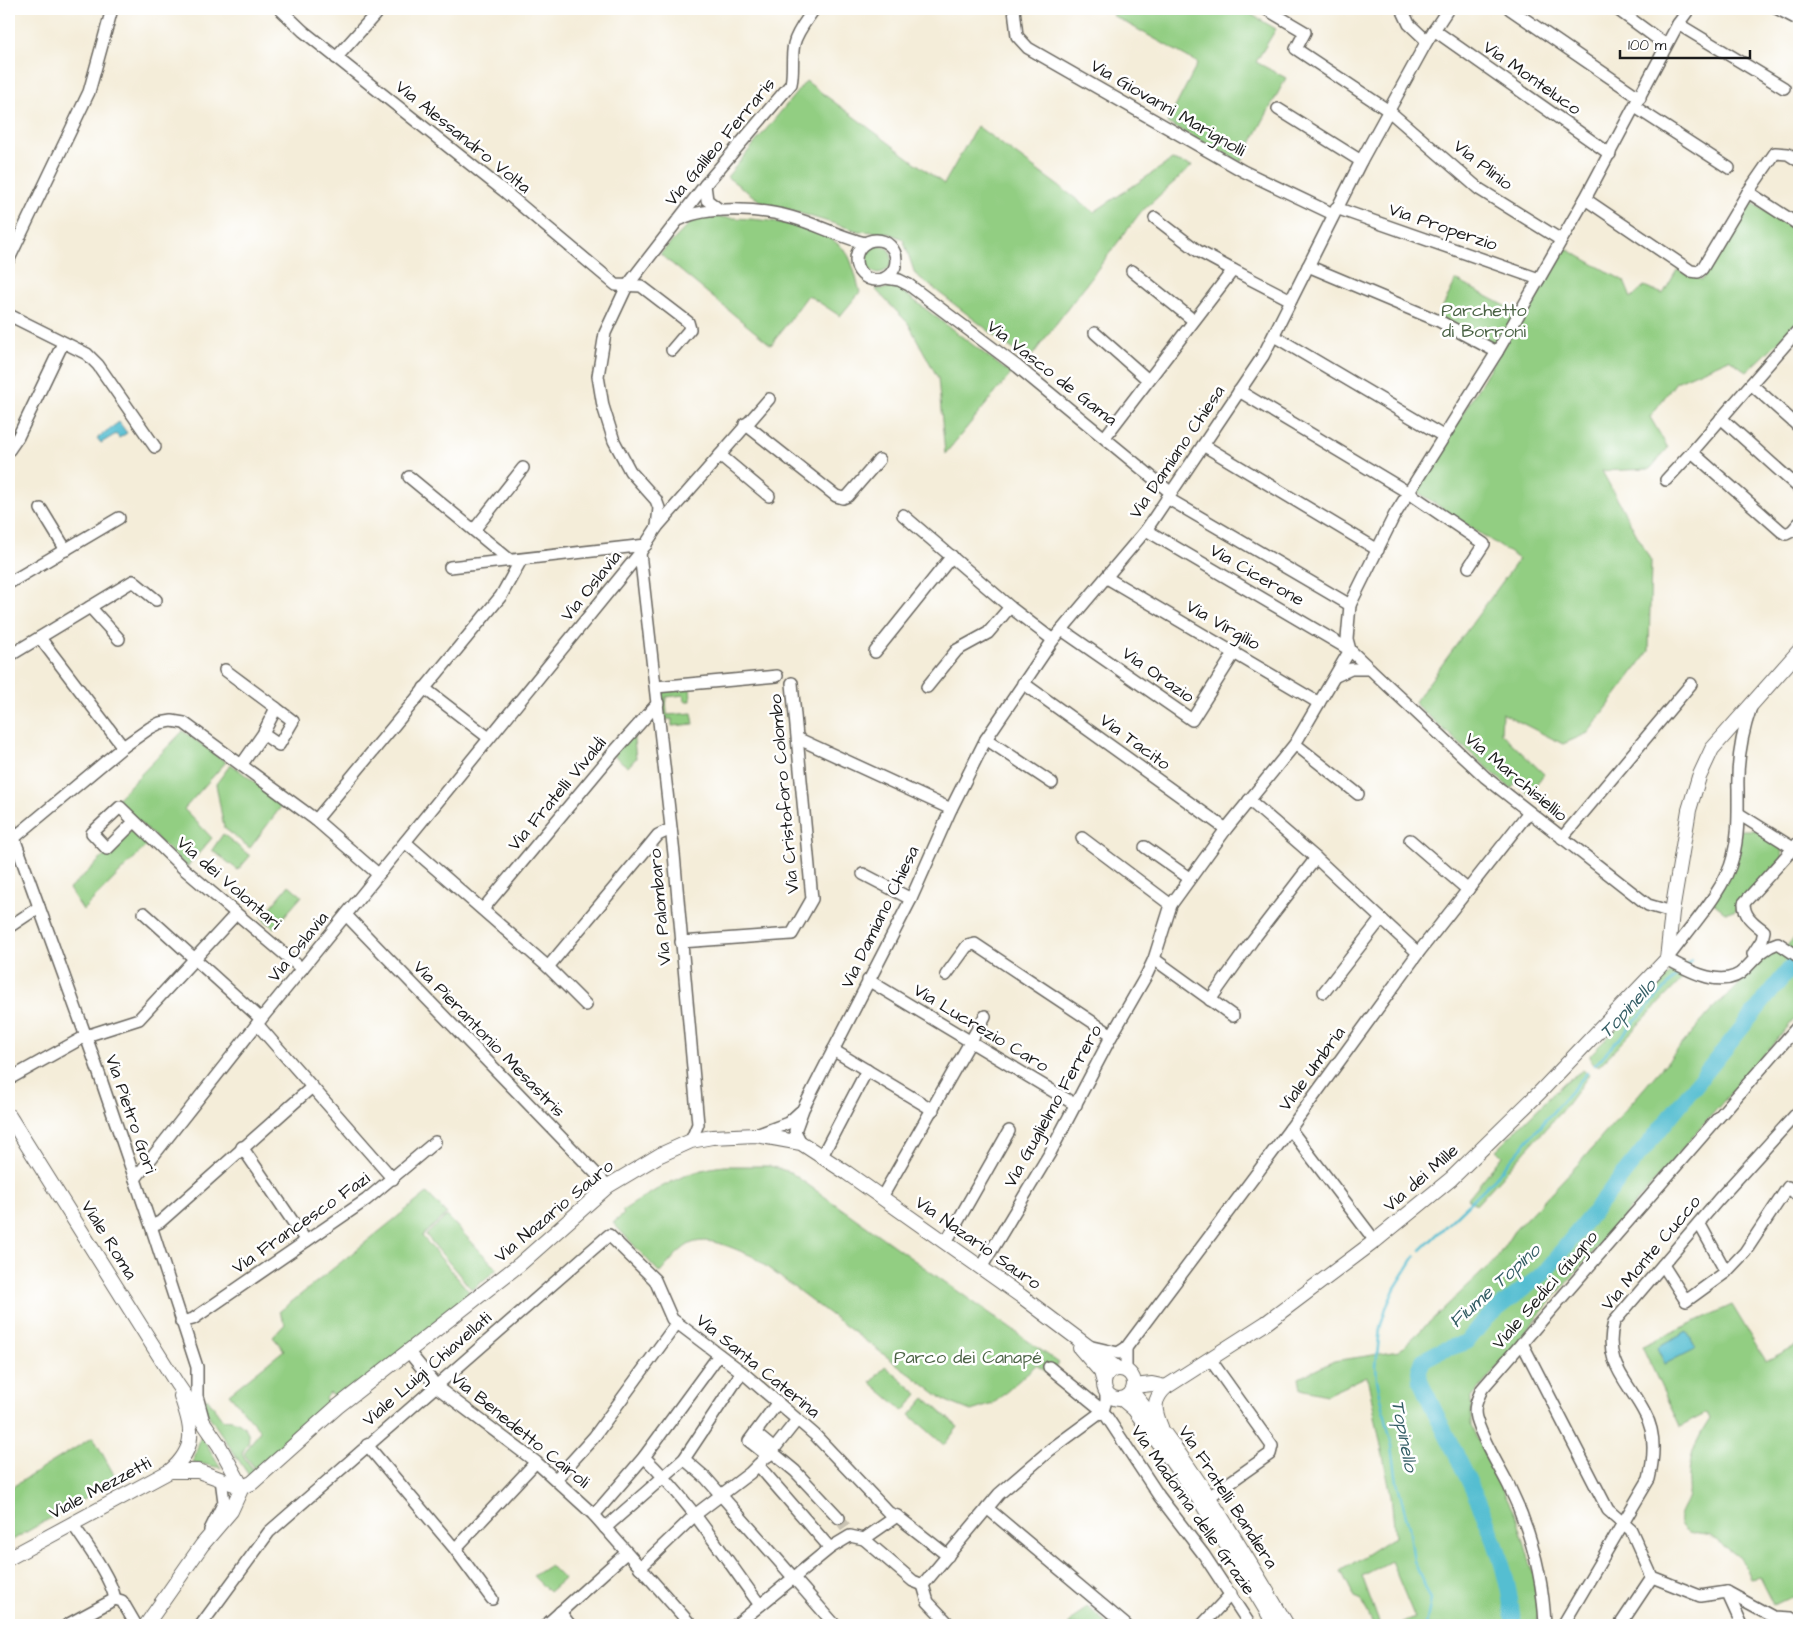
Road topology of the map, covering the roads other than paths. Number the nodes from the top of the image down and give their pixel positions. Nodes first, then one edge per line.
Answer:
1 (112, 9) edge
2 (280, 9) edge
3 (380, 9) edge
4 (814, 9) edge
5 (1014, 9) edge
6 (1266, 9) edge
7 (1402, 9) edge
8 (1448, 9) edge
9 (1510, 9) edge
10 (1617, 9) edge
11 (1689, 9) edge
12 (1778, 9) edge
13 (1799, 20) edge
14 (1678, 24) junction
15 (1434, 30) junction
16 (1427, 41) junction
17 (1666, 45) junction
18 (336, 58) junction
19 (1784, 88) dead end
20 (1637, 103) junction
21 (1278, 109) dead end
22 (1389, 111) junction
23 (1610, 154) junction
24 (1361, 161) junction
25 (1799, 161) edge
26 (1729, 168) dead end
27 (705, 185) junction
28 (1748, 192) junction
29 (695, 198) junction
30 (1585, 199) junction
31 (705, 205) junction
32 (1335, 211) junction
33 (1155, 218) dead end
34 (678, 220) junction
35 (1799, 225) edge
36 (838, 234) junction
37 (1561, 240) junction
38 (865, 243) junction
39 (856, 256) junction
40 (9, 259) edge
41 (896, 260) junction
42 (1308, 266) junction
43 (1233, 270) junction
44 (1132, 271) dead end
45 (886, 278) junction
46 (1539, 279) junction
47 (909, 285) junction
48 (627, 286) junction
49 (1291, 300) junction
50 (9, 315) edge
51 (1193, 320) junction
52 (1799, 329) edge
53 (1095, 333) dead end
54 (1274, 336) junction
55 (63, 343) junction
56 (672, 350) dead end
57 (1497, 352) junction
58 (1147, 379) junction
59 (1751, 384) junction
60 (1239, 391) junction
61 (768, 399) dead end
62 (1721, 418) junction
63 (746, 424) junction
64 (1799, 427) edge
65 (1443, 436) junction
66 (1105, 437) junction
67 (1203, 445) junction
68 (155, 446) dead end
69 (9, 450) edge
70 (1692, 452) junction
71 (720, 455) junction
72 (879, 460) dead end
73 (523, 468) dead end
74 (409, 477) dead end
75 (1666, 480) dead end
76 (1799, 488) edge
77 (1408, 493) junction
78 (1168, 495) junction
79 (769, 496) dead end
80 (41, 509) dead end
81 (902, 515) dead end
82 (119, 518) dead end
83 (1799, 523) edge
84 (657, 527) junction
85 (474, 530) junction
86 (1146, 530) junction
87 (643, 549) junction
88 (66, 550) junction
89 (1378, 550) junction
90 (952, 556) junction
91 (516, 560) junction
92 (450, 567) dead end
93 (1468, 567) dead end
94 (1107, 578) junction
95 (9, 583) edge
96 (156, 600) dead end
97 (1350, 605) junction
98 (90, 607) junction
99 (1010, 607) junction
100 (1062, 630) junction
101 (40, 638) junction
102 (119, 639) dead end
103 (1054, 640) junction
104 (1350, 650) junction
105 (1799, 651) edge
106 (875, 652) dead end
107 (1235, 652) junction
108 (9, 656) edge
109 (1370, 669) junction
110 (225, 670) dead end
111 (777, 676) dead end
112 (1336, 676) junction
113 (792, 683) dead end
114 (1023, 683) junction
115 (1691, 684) dead end
116 (656, 687) junction
117 (927, 687) dead end
118 (424, 688) junction
119 (658, 702) junction
120 (1752, 702) junction
121 (1320, 704) junction
122 (276, 708) junction
123 (263, 734) junction
124 (489, 738) junction
125 (799, 739) junction
126 (986, 739) junction
127 (1295, 744) junction
128 (123, 747) junction
129 (242, 764) junction
130 (1052, 783) dead end
131 (1358, 794) dead end
132 (1249, 800) junction
133 (951, 809) junction
134 (1529, 812) junction
135 (1739, 814) junction
136 (316, 820) junction
137 (134, 822) dead end
138 (9, 824) edge
139 (671, 829) junction
140 (1226, 829) junction
141 (14, 838) junction
142 (1082, 838) dead end
143 (1562, 838) junction
144 (1410, 840) dead end
145 (405, 842) junction
146 (673, 845) junction
147 (1796, 845) edge
148 (649, 846) junction
149 (1145, 847) dead end
150 (1316, 858) junction
151 (378, 874) junction
152 (863, 874) dead end
153 (1189, 878) junction
154 (1468, 890) junction
155 (912, 898) junction
156 (1171, 905) junction
157 (39, 907) junction
158 (483, 909) junction
159 (1672, 912) junction
160 (144, 913) dead end
161 (236, 914) junction
162 (346, 915) junction
163 (1381, 919) junction
164 (9, 927) edge
165 (681, 942) junction
166 (1418, 953) junction
167 (1799, 957) edge
168 (194, 958) junction
169 (1154, 959) junction
170 (1667, 959) junction
171 (548, 967) junction
172 (302, 969) junction
173 (946, 976) dead end
174 (1736, 978) junction
175 (868, 980) junction
176 (1324, 992) dead end
177 (1210, 1000) junction
178 (586, 1005) dead end
179 (985, 1016) dead end
180 (1233, 1016) dead end
181 (259, 1022) junction
182 (1799, 1025) edge
183 (1112, 1035) junction
184 (86, 1036) junction
185 (970, 1042) junction
186 (833, 1050) junction
187 (867, 1070) junction
188 (9, 1079) edge
189 (312, 1087) junction
190 (1076, 1106) junction
191 (803, 1109) junction
192 (933, 1110) junction
193 (1799, 1111) edge
194 (9, 1116) edge
195 (698, 1124) junction
196 (1290, 1129) junction
197 (1009, 1131) dead end
198 (756, 1135) junction
199 (712, 1137) junction
200 (692, 1141) junction
201 (435, 1142) dead end
202 (801, 1143) junction
203 (242, 1147) junction
204 (822, 1156) junction
205 (135, 1179) junction
206 (393, 1179) junction
207 (608, 1186) junction
208 (1799, 1197) edge
209 (882, 1198) junction
210 (1699, 1223) junction
211 (151, 1226) junction
212 (609, 1235) joint
213 (306, 1241) junction
214 (946, 1242) junction
215 (1375, 1242) junction
216 (1663, 1265) junction
217 (981, 1268) junction
218 (1726, 1272) junction
219 (181, 1322) junction
220 (677, 1323) junction
221 (1060, 1325) junction
222 (1522, 1344) junction
223 (1088, 1346) junction
224 (1126, 1348) junction
225 (408, 1351) junction
226 (719, 1355) junction
227 (1210, 1359) junction
228 (1049, 1366) dead end
229 (1122, 1370) junction
230 (742, 1372) junction
231 (177, 1384) junction
232 (436, 1386) junction
233 (1105, 1387) junction
234 (1166, 1387) junction
235 (1127, 1394) junction
236 (778, 1402) junction
237 (1105, 1413) junction
238 (203, 1420) junction
239 (797, 1420) junction
240 (1161, 1427) junction
241 (367, 1445) junction
242 (771, 1452) junction
243 (644, 1457) junction
244 (684, 1458) junction
245 (536, 1462) junction
246 (758, 1465) junction
247 (170, 1471) junction
248 (665, 1477) junction
249 (556, 1478) junction
250 (221, 1479) junction
251 (242, 1487) junction
252 (1210, 1497) junction
253 (721, 1498) junction
254 (987, 1508) junction
255 (696, 1514) junction
256 (594, 1515) junction
257 (898, 1516) junction
258 (839, 1518) tunnel mouth
259 (72, 1523) junction
260 (1623, 1524) junction
261 (605, 1528) junction
262 (856, 1536) junction
263 (202, 1545) junction
264 (830, 1548) junction
265 (455, 1549) junction
266 (626, 1552) junction
267 (948, 1556) junction
268 (9, 1558) edge
269 (640, 1568) junction
270 (793, 1577) junction
271 (1652, 1577) junction
272 (923, 1585) junction
273 (1727, 1592) junction
274 (1231, 1594) junction
275 (115, 1599) junction
276 (492, 1599) dead end
277 (760, 1605) junction
278 (560, 1612) junction
279 (67, 1625) edge
280 (136, 1625) edge
281 (146, 1625) edge
282 (201, 1625) edge
283 (546, 1625) edge
284 (570, 1625) edge
285 (691, 1625) edge
286 (736, 1625) edge
287 (835, 1625) edge
288 (950, 1625) edge
289 (1126, 1625) edge
290 (1202, 1625) edge
291 (1250, 1625) edge
292 (1275, 1625) edge
293 (1287, 1625) edge
294 (1545, 1625) edge
295 (1563, 1625) edge
296 (1620, 1625) edge
297 (1742, 1625) edge
298 (1799, 1625) edge

1 - 40 street
2 - 18 street, Via Alessandro Volta
3 - 18 street
4 - 27 street, Via Galileo Ferraris
5 - 32 street, Via Giovanni Marignolli
6 - 22 street, Via Plinio
7 - 16 street
8 - 15 street, Via Damiano Chiesa
9 - 20 street
10 - 17 street
11 - 14 street
12 - 13 street
14 - 17 street
14 - 19 street
15 - 16 street, Via Damiano Chiesa
15 - 23 street, Via Monteluco
16 - 22 street, Via Damiano Chiesa
17 - 20 street
18 - 48 street, Via Alessandro Volta
20 - 23 street
20 - 26 street
21 - 24 street
22 - 24 street, Via Damiano Chiesa
22 - 37 street, Via Plinio
23 - 30 street
24 - 32 street, Via Damiano Chiesa
25 - 28 street
27 - 29 street, Via Galileo Ferraris
27 - 31 street
28 - 30 street
28 - 35 street
29 - 31 street, Via Vasco de Gama
29 - 34 street, Via Galileo Ferraris
30 - 37 street
31 - 34 street
31 - 36 street, Via Vasco de Gama
32 - 42 street, Via Damiano Chiesa
32 - 46 street, Via Properzio
33 - 43 street
34 - 48 street, Via Galileo Ferraris
36 - 38 street, Via Vasco de Gama
36 - 39 street, Via Vasco de Gama
37 - 46 street
38 - 39 street
38 - 41 street, Via Vasco de Gama
39 - 45 street, Via Vasco de Gama
41 - 45 street
41 - 47 street, Via Vasco de Gama
42 - 49 street, Via Damiano Chiesa
42 - 57 street
43 - 49 street
43 - 51 street
44 - 51 street
45 - 47 street, Via Vasco de Gama
46 - 57 street
47 - 66 street, Via Vasco de Gama
48 - 56 street, Via Alessandro Volta
48 - 84 street
49 - 54 street, Via Damiano Chiesa
50 - 55 street
51 - 58 street
52 - 59 street
53 - 58 street
54 - 60 street, Via Damiano Chiesa
54 - 65 street
55 - 68 street
55 - 69 street
57 - 65 street
58 - 66 street
59 - 62 street
59 - 64 street
60 - 67 street, Via Damiano Chiesa
60 - 77 street
61 - 63 street, Via Oslavia
62 - 70 street
62 - 76 street
63 - 71 street, Via Oslavia
63 - 72 street
65 - 77 street
66 - 78 street, Via Vasco de Gama
67 - 78 street, Via Damiano Chiesa
67 - 89 street
70 - 75 street
70 - 83 street
71 - 79 street
71 - 84 street, Via Oslavia
73 - 85 street
74 - 85 street
77 - 89 street
77 - 93 street
78 - 86 street, Via Damiano Chiesa
78 - 97 street, Via Vasco de Gama
80 - 88 street
81 - 90 street
82 - 88 street
84 - 87 street, Via Oslavia
85 - 91 street
86 - 94 street, Via Damiano Chiesa
86 - 104 street, Via Cicerone
87 - 91 street
87 - 116 street, Via Palombaro
87 - 124 street, Via Oslavia
88 - 95 street
89 - 97 street
90 - 99 street
90 - 106 street
91 - 92 street
91 - 118 street
94 - 100 street, Via Damiano Chiesa
94 - 107 street, Via Virgilio
96 - 98 street
97 - 104 street
98 - 101 street
98 - 102 street
99 - 103 street
99 - 117 street
100 - 103 street, Via Damiano Chiesa
100 - 107 street, Via Orazio
101 - 108 street
101 - 128 street
103 - 114 street, Via Damiano Chiesa
104 - 109 street, Via Marchisiellio
104 - 112 street, Via Guglielmo Ferrero
105 - 120 main road
107 - 121 street, Via Virgilio
109 - 112 street
109 - 134 street, Via Marchisiellio
110 - 122 street
111 - 116 street
112 - 121 street, Via Guglielmo Ferrero
113 - 125 street, Via Cristoforo Colombo
114 - 126 street, Via Damiano Chiesa
114 - 140 street, Via Tacito
115 - 143 street
116 - 119 street, Via Palombaro
118 - 124 street
118 - 136 street
119 - 139 street, Via Palombaro
119 - 158 street, Via Fratelli Vivaldi
120 - 135 street
120 - 159 main road
121 - 127 street, Via Guglielmo Ferrero
122 - 123 street
122 - 123 street
123 - 129 street
124 - 145 street, Via Oslavia
125 - 133 street
125 - 165 street, Via Cristoforo Colombo
126 - 130 street
126 - 133 street, Via Damiano Chiesa
127 - 131 street
127 - 132 street, Via Guglielmo Ferrero
128 - 129 street
128 - 141 street
129 - 136 street
132 - 140 street, Via Guglielmo Ferrero
132 - 150 street
133 - 155 street, Via Damiano Chiesa
134 - 143 street, Via Marchisiellio
134 - 154 street, Viale Umbria
135 - 147 street
135 - 170 street
136 - 151 street
137 - 161 street, Via dei Volontari
138 - 141 street, Via Pietro Gori
139 - 146 street, Via Palombaro
139 - 148 street
140 - 153 street, Via Guglielmo Ferrero
141 - 157 street, Via Pietro Gori
142 - 156 street
143 - 159 street, Via Marchisiellio
144 - 154 street
145 - 151 street, Via Oslavia
145 - 158 street
146 - 148 street
146 - 165 street, Via Palombaro
147 - 174 street
148 - 171 street
149 - 153 street
150 - 163 street
150 - 177 street
151 - 162 street, Via Oslavia
152 - 155 street
153 - 156 street, Via Guglielmo Ferrero
154 - 166 street, Viale Umbria
155 - 175 street, Via Damiano Chiesa
156 - 169 street, Via Guglielmo Ferrero
157 - 164 street
157 - 184 street, Via Pietro Gori
158 - 171 street
159 - 170 main road
160 - 168 street
161 - 168 street
161 - 172 street, Via dei Volontari
162 - 172 street, Via Oslavia
162 - 207 street, Via Pierantonio Mesastris
163 - 166 street
163 - 176 street
165 - 195 street, Via Palombaro
166 - 196 street, Viale Umbria
167 - 174 street
168 - 181 street
168 - 184 street
169 - 177 street
169 - 183 street, Via Guglielmo Ferrero
170 - 174 street
170 - 215 main road, Via dei Mille
171 - 178 street
172 - 181 street, Via Oslavia
173 - 183 street
175 - 185 street, Via Lucrezio Caro
175 - 186 street, Via Damiano Chiesa
177 - 180 street
179 - 185 street
181 - 189 street
181 - 205 street, Via Oslavia
182 - 222 street, Viale Sedici Giugno
183 - 190 street, Via Guglielmo Ferrero
184 - 188 street
184 - 205 street, Via Pietro Gori
185 - 190 street, Via Lucrezio Caro
185 - 192 street
186 - 187 street
186 - 191 street, Via Damiano Chiesa
187 - 192 street
187 - 204 street
189 - 203 street
189 - 206 street
190 - 217 street, Via Guglielmo Ferrero
191 - 198 street, Via Damiano Chiesa
191 - 202 street, Via Damiano Chiesa
192 - 209 street
193 - 210 street, Via Monte Cucco
194 - 231 main road, Viale Roma
195 - 199 street
195 - 200 street, Via Palombaro
196 - 215 street
196 - 224 street, Viale Umbria
197 - 214 street
198 - 199 main road, Via Nazario Sauro
198 - 202 main road, Via Nazario Sauro
199 - 200 main road, Via Nazario Sauro
200 - 207 main road, Via Nazario Sauro
201 - 206 street, Via Francesco Fazi
202 - 204 main road, Via Nazario Sauro
203 - 211 street
203 - 213 street
204 - 209 main road, Via Nazario Sauro
205 - 211 street, Via Pietro Gori
206 - 213 street, Via Francesco Fazi
207 - 225 main road, Via Nazario Sauro
208 - 218 street
209 - 214 main road, Via Nazario Sauro
210 - 216 street, Via Monte Cucco
210 - 218 street
211 - 219 street, Via Pietro Gori
212 - 220 street, Via Santa Caterina
212 - 232 street, Viale Luigi Chiavellati
213 - 219 street, Via Francesco Fazi
214 - 217 main road, Via Nazario Sauro
215 - 227 main road, Via dei Mille
216 - 218 street
216 - 260 street, Via Monte Cucco
217 - 221 main road, Via Nazario Sauro
219 - 238 street, Via Pietro Gori
220 - 226 street, Via Santa Caterina
220 - 249 street
221 - 223 main road, Via Nazario Sauro
221 - 233 main road, Via Nazario Sauro
222 - 260 street
222 - 294 street, Viale Sedici Giugno
223 - 224 street
223 - 229 main road, Via Nazario Sauro
224 - 229 street
225 - 232 street, Via Benedetto Cairoli
225 - 251 main road, Via Nazario Sauro
226 - 230 street, Via Santa Caterina
226 - 243 street
227 - 234 main road, Via dei Mille
227 - 252 street
228 - 237 street, Via Madonna delle Grazie
229 - 233 main road
229 - 235 main road
230 - 236 street, Via Santa Caterina
230 - 244 street
231 - 238 main road
231 - 247 main road
232 - 241 street, Viale Luigi Chiavellati
232 - 245 street, Via Benedetto Cairoli
233 - 235 main road
233 - 237 street
234 - 235 main road
234 - 240 main road
235 - 237 street
235 - 240 main road, Via Fratelli Bandiera
235 - 292 main road, Via Fratelli Bandiera
236 - 239 street, Via Santa Caterina
236 - 242 street
237 - 254 street
237 - 274 street, Via Madonna delle Grazie
238 - 251 main road
239 - 242 street
239 - 257 street, Via Santa Caterina
240 - 252 main road, Via Fratelli Bandiera
241 - 265 street
241 - 282 street, Viale Luigi Chiavellati
242 - 246 street
242 - 258 street
243 - 248 street
243 - 256 street
244 - 248 street
244 - 253 street
245 - 249 street, Via Benedetto Cairoli
245 - 265 street
246 - 253 street
246 - 264 street
247 - 250 main road, Viale Mezzetti
247 - 259 main road, Viale Mezzetti
248 - 255 street
248 - 261 street
249 - 256 street, Via Benedetto Cairoli
250 - 251 main road, Viale Mezzetti
250 - 263 street
251 - 263 main road
252 - 293 main road, Via Fratelli Bandiera
253 - 255 street
253 - 270 street
254 - 267 street
254 - 289 street
255 - 269 street
255 - 277 street
256 - 261 street, Via Benedetto Cairoli
257 - 262 street
257 - 267 street, Via Santa Caterina
259 - 268 main road, Viale Mezzetti
259 - 275 street
260 - 271 street
260 - 295 street, Via Monte Cucco
261 - 266 street, Via Benedetto Cairoli
262 - 264 street
262 - 272 street
263 - 281 main road
264 - 270 street
265 - 276 street
266 - 269 street, Via Benedetto Cairoli
266 - 278 street
267 - 272 street
269 - 285 street, Via Benedetto Cairoli
270 - 277 street
270 - 287 street
271 - 273 street
271 - 296 street
272 - 288 street
273 - 297 street
273 - 298 street
274 - 290 street
274 - 291 street, Via Madonna delle Grazie
275 - 279 street
275 - 280 street
277 - 286 street
278 - 283 street
278 - 284 street

